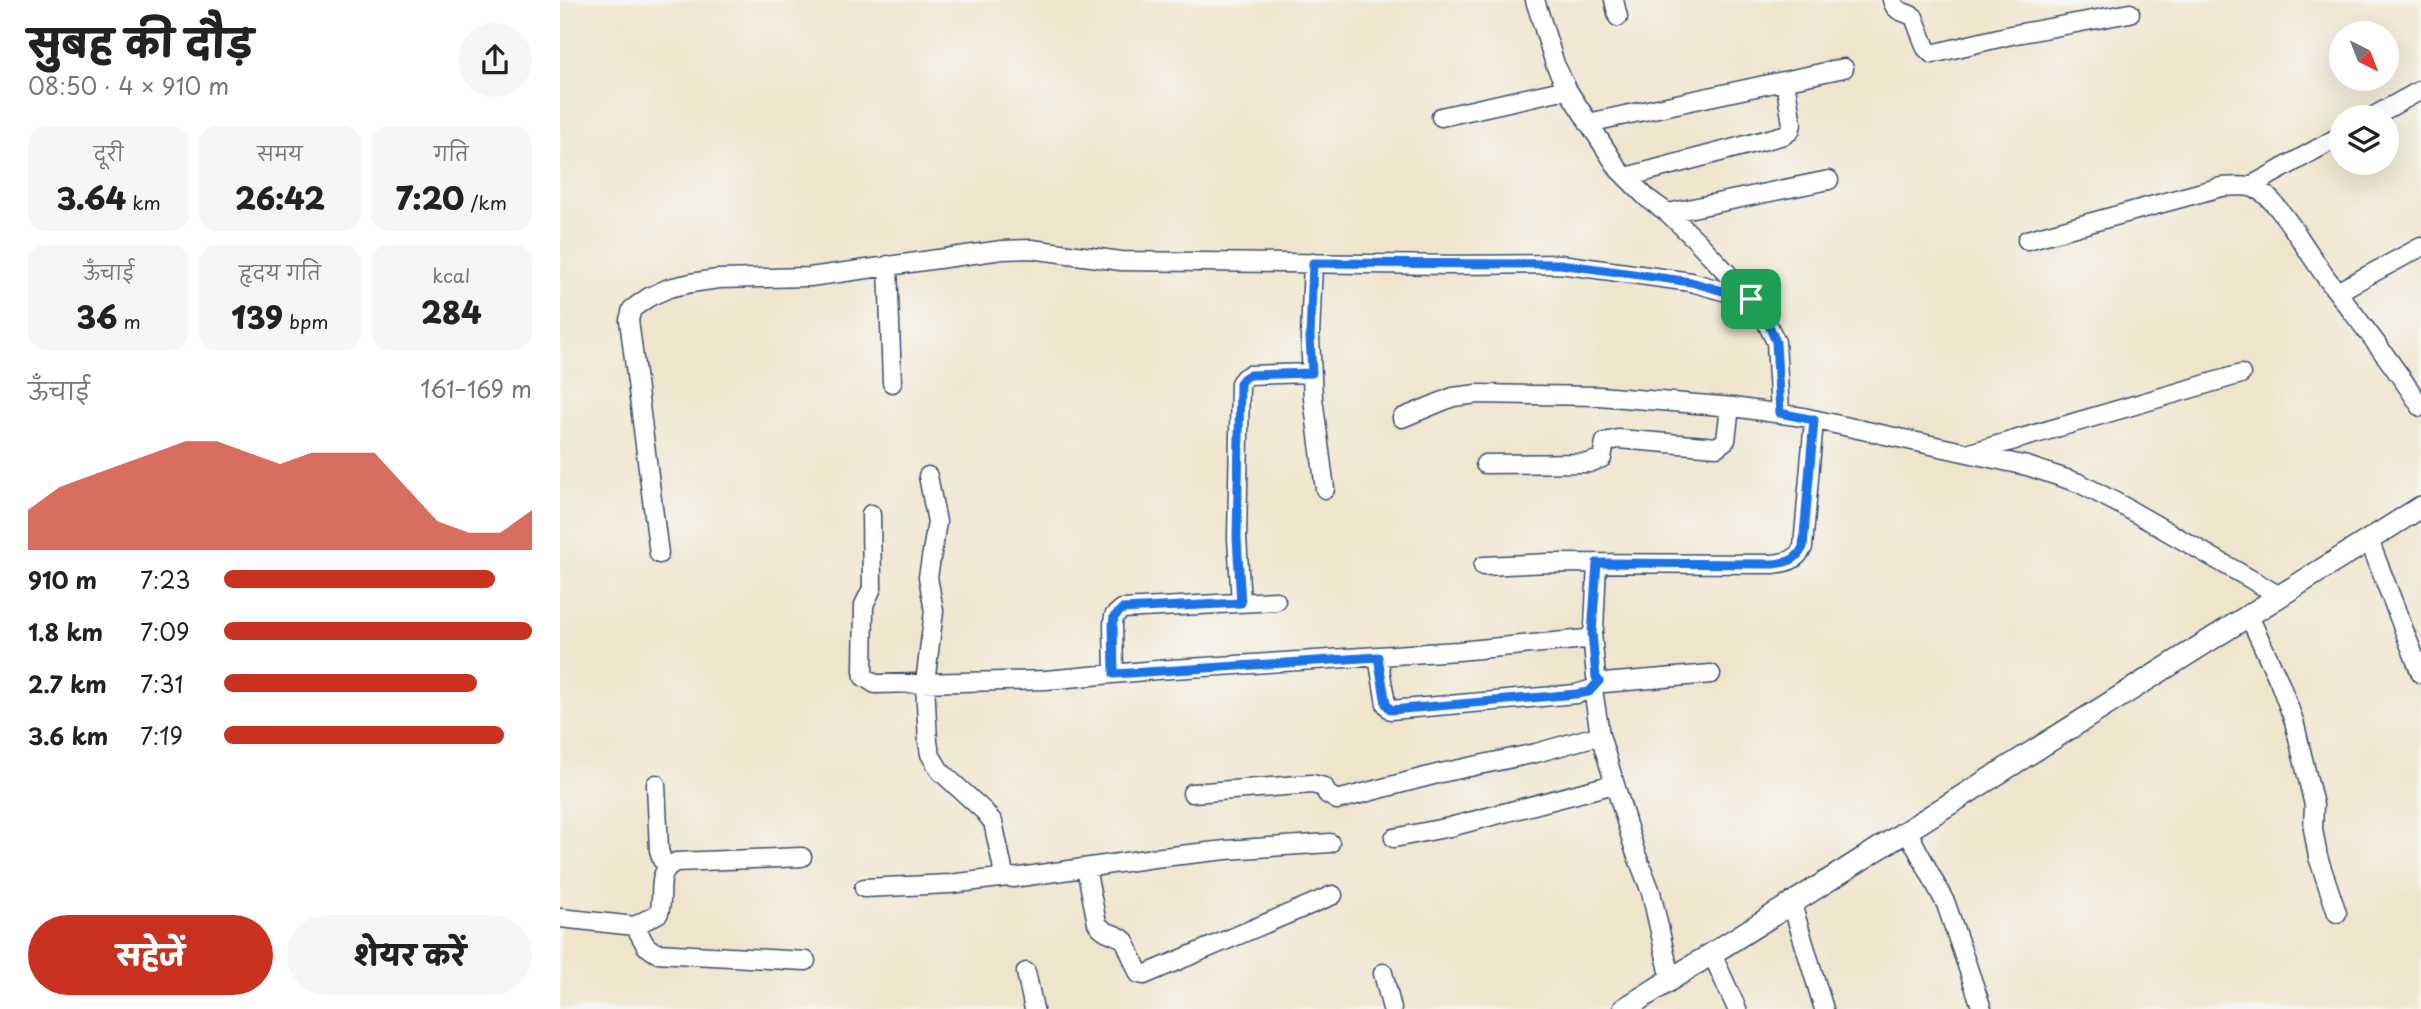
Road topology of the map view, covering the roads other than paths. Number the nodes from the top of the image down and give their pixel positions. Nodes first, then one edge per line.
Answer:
1 (1535, 0) edge
2 (1892, 0) edge
3 (2130, 13) dead end
4 (1844, 68) dead end
5 (1785, 81) junction
6 (1567, 89) junction
7 (2421, 90) edge
8 (2394, 105) edge
9 (1441, 117) dead end
10 (1588, 123) junction
11 (2329, 142) edge
12 (1626, 177) junction
13 (1829, 180) dead end
14 (2249, 187) junction
15 (1668, 214) junction
16 (2027, 240) dead end
17 (2421, 247) edge
18 (1313, 263) junction
19 (888, 265) junction
20 (2337, 292) junction
21 (1751, 299) junction
22 (1312, 373) junction
23 (2241, 374) dead end
24 (892, 383) dead end
25 (1730, 407) junction
26 (2421, 407) edge
27 (1780, 413) junction
28 (1402, 418) dead end
29 (1814, 420) junction
30 (1966, 454) junction
31 (1485, 464) dead end
32 (928, 476) dead end
33 (1325, 489) dead end
34 (2421, 507) edge
35 (872, 514) dead end
36 (2369, 540) junction
37 (659, 554) dead end
38 (1597, 563) junction
39 (1483, 566) dead end
40 (2280, 596) junction
41 (1276, 601) dead end
42 (1241, 603) junction
43 (2249, 616) junction
44 (1592, 633) junction
45 (1378, 657) junction
46 (1114, 674) junction
47 (1711, 674) dead end
48 (2421, 674) edge
49 (925, 683) junction
50 (1596, 685) junction
51 (1600, 735) junction
52 (656, 784) dead end
53 (1614, 784) junction
54 (1192, 793) dead end
55 (1908, 832) junction
56 (1394, 838) dead end
57 (1330, 844) dead end
58 (802, 857) dead end
59 (669, 865) junction
60 (1086, 869) junction
61 (1008, 877) junction
62 (864, 888) dead end
63 (1333, 895) dead end
64 (1792, 904) junction
65 (2337, 913) dead end
66 (560, 918) edge
67 (635, 926) junction
68 (1712, 954) junction
69 (806, 961) dead end
70 (1026, 972) dead end
71 (1383, 973) dead end
72 (1671, 979) junction
73 (1034, 1009) edge
74 (1392, 1009) edge
75 (1624, 1009) edge
76 (1737, 1009) edge
77 (1824, 1009) edge
78 (1982, 1009) edge

1 - 6 street
2 - 3 street
4 - 5 street
5 - 10 street
5 - 12 street
6 - 9 street
6 - 10 street
7 - 8 street
10 - 12 street
11 - 14 street
12 - 15 street
13 - 15 street
14 - 16 street
14 - 20 street
15 - 21 street
17 - 20 street
18 - 19 street
18 - 21 street
18 - 22 street
19 - 24 street
19 - 37 street
20 - 26 street
21 - 27 street
22 - 33 street
22 - 42 street
23 - 30 street
25 - 27 street
25 - 28 street
25 - 31 street
27 - 29 street
29 - 30 street
29 - 38 street
30 - 40 street
32 - 49 street
34 - 36 main road
35 - 49 street
36 - 40 main road
36 - 48 street
38 - 39 street
38 - 44 street
40 - 43 main road
41 - 42 street
42 - 46 street
43 - 55 main road
43 - 65 street
44 - 45 street
44 - 50 street
45 - 46 street
45 - 50 street
46 - 49 street
47 - 50 street
49 - 61 street
50 - 51 street
51 - 53 street
51 - 54 street
52 - 59 street
53 - 56 street
53 - 72 street
55 - 64 main road
55 - 78 street
57 - 60 street
58 - 59 street
59 - 67 street
60 - 61 street
60 - 63 street
61 - 62 street
64 - 68 main road
64 - 77 street
66 - 67 street
67 - 69 street
68 - 72 main road
68 - 76 street
70 - 73 street
71 - 74 street
72 - 75 main road

